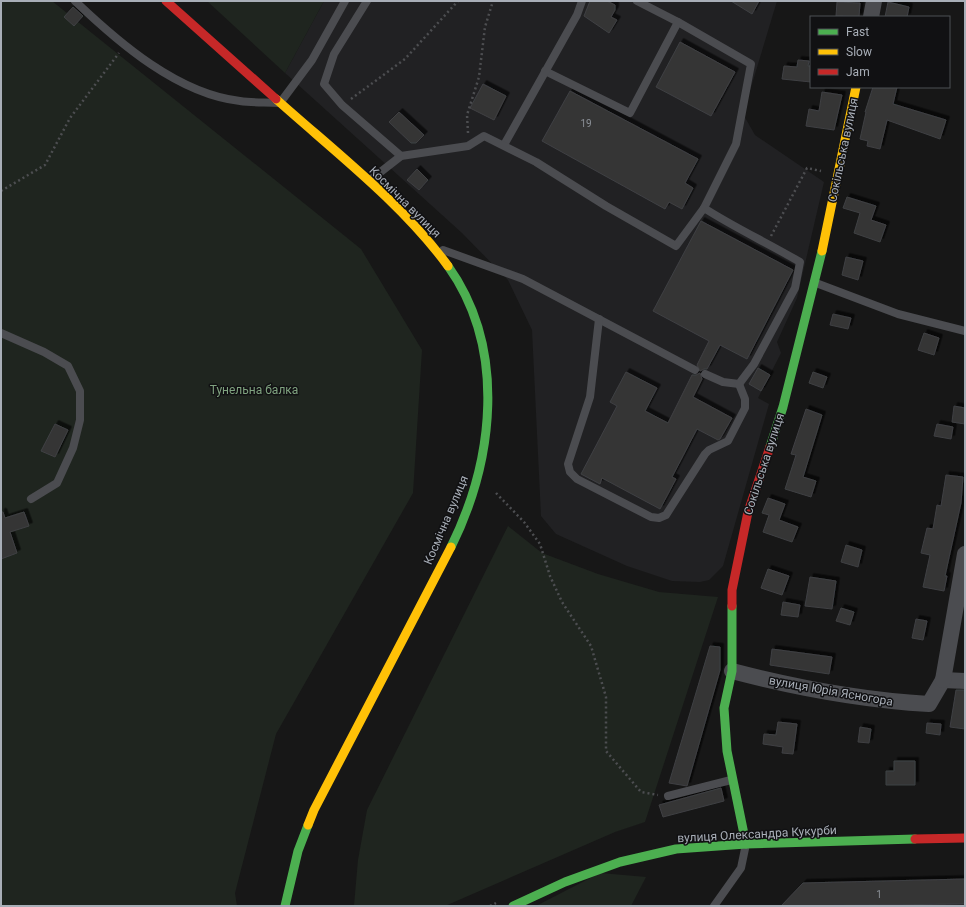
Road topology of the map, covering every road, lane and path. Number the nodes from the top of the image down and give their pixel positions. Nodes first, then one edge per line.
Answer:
1 (76, 1) edge
2 (166, 1) edge
3 (345, 1) edge
4 (367, 1) edge
5 (458, 1) edge
6 (493, 1) edge
7 (582, 1) edge
8 (636, 1) edge
9 (874, 1) edge
10 (871, 16) edge
11 (678, 22) junction
12 (124, 45) junction
13 (544, 71) junction
14 (856, 88) edge
15 (280, 103) junction
16 (342, 105) junction
17 (504, 145) junction
18 (468, 146) junction
19 (401, 156) junction
20 (839, 175) junction
21 (368, 182) junction
22 (1, 191) edge
23 (704, 208) junction
24 (767, 243) junction
25 (434, 247) junction
26 (815, 283) junction
27 (599, 319) junction
28 (965, 331) edge
29 (1, 333) edge
30 (695, 370) dead end
31 (705, 374) dead end
32 (739, 384) junction
33 (496, 492) dead end
34 (31, 499) dead end
35 (965, 554) edge
36 (732, 671) junction
37 (943, 680) junction
38 (965, 681) edge
39 (732, 780) junction
40 (668, 796) joint
41 (965, 838) edge
42 (746, 844) junction
43 (285, 906) edge
44 (513, 906) edge
45 (714, 906) edge

1 - 12 lane
2 - 15 street, Космічна вулиця
3 - 15 lane
4 - 16 lane
5 - 16 path
6 - 18 path
7 - 13 lane
8 - 11 lane
9 - 10 street
11 - 13 lane
11 - 23 lane
12 - 15 lane
12 - 22 path
13 - 17 lane
14 - 20 street, Сокільська вулиця
15 - 21 street, Космічна вулиця
16 - 19 lane
17 - 18 lane
17 - 23 lane
18 - 19 lane
19 - 21 lane
20 - 24 path
20 - 26 street, Сокільська вулиця
21 - 25 street, Космічна вулиця
23 - 24 lane
24 - 32 lane
25 - 27 lane
25 - 43 street, Космічна вулиця
26 - 28 lane
26 - 36 street, Сокільська вулиця
27 - 30 lane
27 - 32 lane
29 - 34 lane
31 - 32 lane
33 - 40 path
35 - 37 street
36 - 37 street, вулиця Юрія Ясногора
36 - 39 street, Сокільська вулиця
37 - 38 street
39 - 40 lane
39 - 42 street, Сокільська вулиця
41 - 42 street, вулиця Олександра Кукурби
42 - 44 street, вулиця Олександра Кукурби
42 - 45 lane

